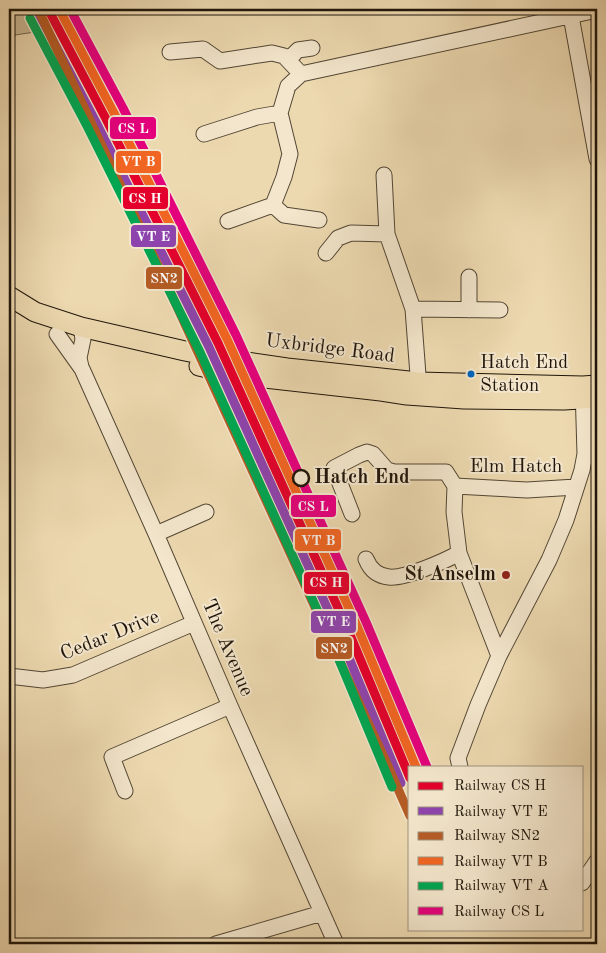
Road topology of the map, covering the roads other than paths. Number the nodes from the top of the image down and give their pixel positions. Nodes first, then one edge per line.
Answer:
1 (597, 10) edge
2 (571, 16) junction
3 (312, 48) dead end
4 (170, 52) dead end
5 (288, 60) junction
6 (301, 74) junction
7 (280, 113) junction
8 (204, 134) dead end
9 (597, 160) edge
10 (384, 175) dead end
11 (273, 205) junction
12 (319, 220) dead end
13 (228, 221) dead end
14 (387, 234) junction
15 (326, 253) dead end
16 (469, 277) dead end
17 (9, 296) edge
18 (413, 309) junction
19 (469, 310) junction
20 (500, 310) dead end
21 (9, 312) edge
22 (82, 333) junction
23 (57, 334) junction
24 (82, 369) junction
25 (418, 389) junction
26 (590, 392) edge
27 (564, 400) junction
28 (584, 428) junction
29 (591, 455) edge
30 (455, 486) junction
31 (576, 487) junction
32 (207, 512) dead end
33 (352, 514) dead end
34 (156, 534) junction
35 (459, 553) junction
36 (366, 558) dead end
37 (194, 623) junction
38 (499, 656) junction
39 (9, 676) edge
40 (230, 706) junction
41 (460, 766) edge
42 (125, 791) dead end
43 (597, 861) edge
44 (584, 880) edge
45 (322, 913) junction
46 (216, 944) edge
47 (336, 944) edge

1 - 2 street
2 - 6 street
2 - 9 street
3 - 5 street
4 - 5 street
5 - 6 street
6 - 7 street
7 - 8 street
7 - 11 street
10 - 14 street
11 - 12 street
11 - 13 street
14 - 15 street
14 - 18 street
16 - 19 street
17 - 22 main road, Uxbridge Road
18 - 19 street
18 - 25 street
19 - 20 street
21 - 23 main road, Uxbridge Road
22 - 23 main road, Uxbridge Road
22 - 24 street, The Avenue
22 - 25 main road, Uxbridge Road
23 - 24 street, The Avenue
24 - 34 street, The Avenue
25 - 26 main road, Uxbridge Road
25 - 27 main road, Uxbridge Road
26 - 27 main road, Uxbridge Road
26 - 28 street
27 - 28 street
28 - 29 street
29 - 31 street
30 - 31 street, Elm Hatch
30 - 33 street
30 - 35 street
31 - 38 street
32 - 34 street
34 - 37 street, The Avenue
35 - 36 street
35 - 38 street
37 - 39 street, Cedar Drive
37 - 40 street, The Avenue
38 - 41 street
40 - 42 street
40 - 45 street, The Avenue
43 - 44 street
45 - 46 street
45 - 47 street, The Avenue

